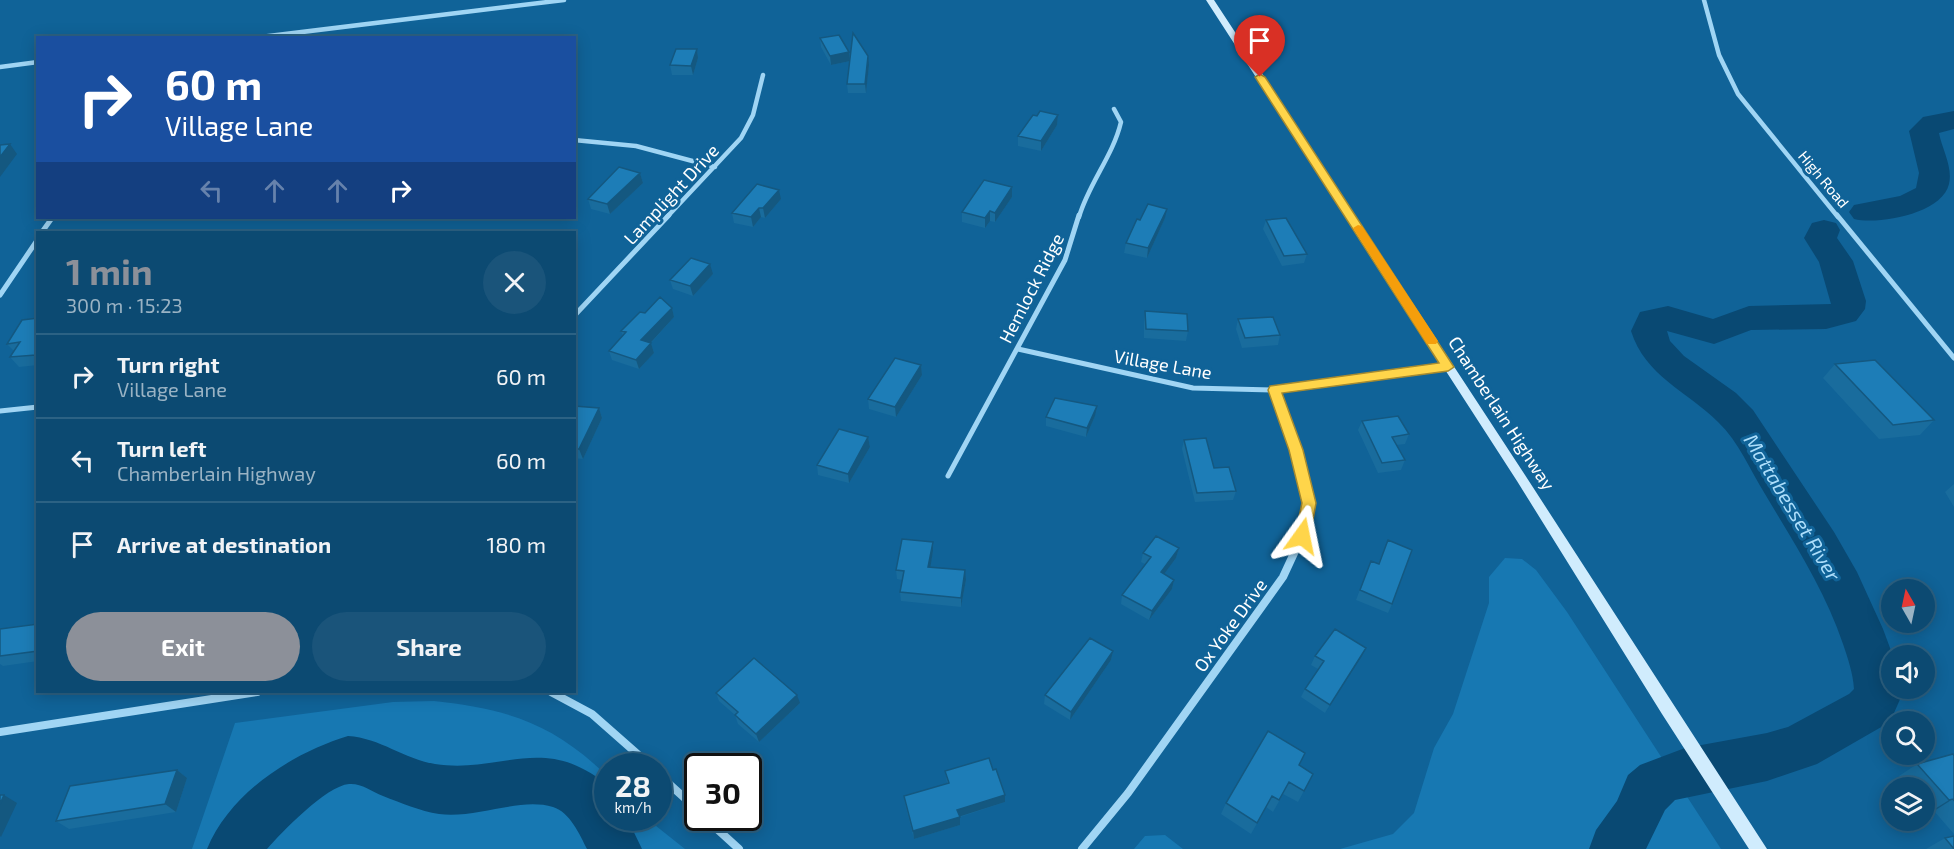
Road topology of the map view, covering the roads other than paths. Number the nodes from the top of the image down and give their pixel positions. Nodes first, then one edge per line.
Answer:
1 (564, 0) edge
2 (1210, 0) edge
3 (1704, 0) edge
4 (269, 36) edge
5 (36, 62) edge
6 (0, 67) edge
7 (763, 75) dead end
8 (1114, 109) dead end
9 (576, 140) edge
10 (715, 167) junction
11 (36, 242) edge
12 (0, 295) edge
13 (576, 314) edge
14 (1018, 349) junction
15 (1954, 358) edge
16 (1448, 367) junction
17 (1274, 390) junction
18 (36, 407) edge
19 (0, 411) edge
20 (948, 476) dead end
21 (251, 693) edge
22 (554, 693) edge
23 (0, 732) edge
24 (637, 753) edge
25 (672, 787) edge
26 (684, 797) edge
27 (719, 831) edge
28 (739, 849) edge
29 (1082, 849) edge
30 (1759, 849) edge

1 - 4 street
2 - 16 main road, Chamberlain Highway
3 - 15 street, High Road
5 - 6 street
7 - 10 street, Lamplight Drive
8 - 14 street, Hemlock Ridge
9 - 10 street
10 - 13 street, Lamplight Drive
11 - 12 street
14 - 17 street, Village Lane
14 - 20 street, Hemlock Ridge
16 - 17 street, Village Lane
16 - 30 main road, Chamberlain Highway
17 - 29 street, Ox Yoke Drive
18 - 19 street
21 - 23 street
22 - 24 street
25 - 26 street
27 - 28 street

